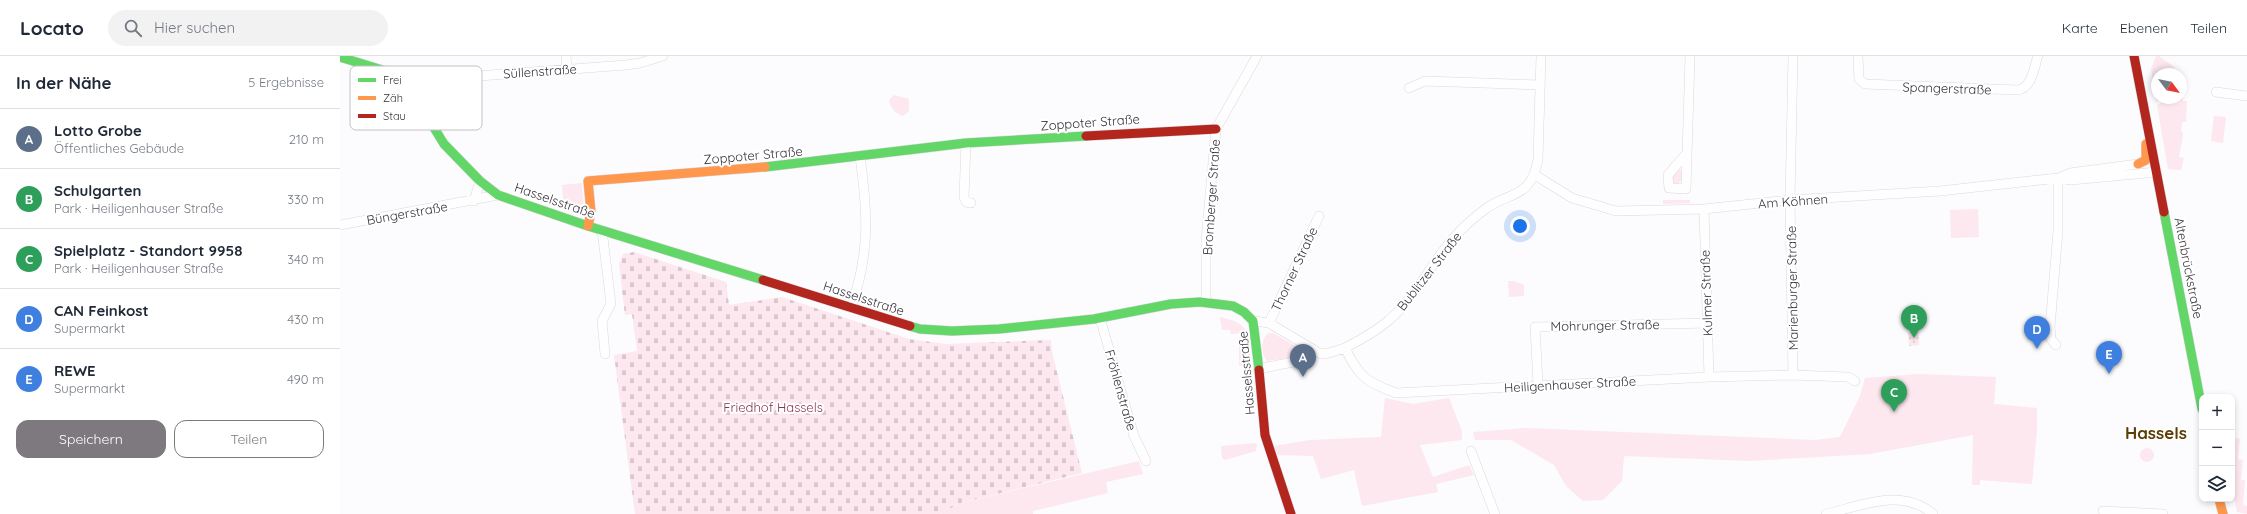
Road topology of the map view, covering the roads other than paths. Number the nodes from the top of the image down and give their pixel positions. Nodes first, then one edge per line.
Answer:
1 (566, 56) edge
2 (663, 56) edge
3 (1257, 56) edge
4 (1541, 56) edge
5 (1690, 56) edge
6 (1793, 56) edge
7 (1858, 56) edge
8 (2038, 56) edge
9 (340, 57) edge
10 (2136, 58) edge
11 (369, 66) edge
12 (567, 68) junction
13 (482, 75) edge
14 (1540, 85) junction
15 (1409, 88) dead end
16 (2216, 92) dead end
17 (2247, 96) edge
18 (1216, 129) junction
19 (434, 130) edge
20 (2149, 131) junction
21 (966, 143) junction
22 (1687, 153) dead end
23 (860, 157) junction
24 (2138, 164) joint
25 (2157, 172) junction
26 (1535, 175) junction
27 (2058, 178) junction
28 (480, 181) junction
29 (498, 195) junction
30 (1790, 200) junction
31 (474, 201) junction
32 (971, 203) dead end
33 (1704, 208) junction
34 (1319, 216) dead end
35 (340, 226) edge
36 (588, 226) junction
37 (602, 230) junction
38 (1206, 302) junction
39 (851, 308) junction
40 (1100, 318) junction
41 (1254, 321) junction
42 (1269, 323) junction
43 (1708, 323) junction
44 (2056, 345) dead end
45 (1308, 347) junction
46 (1345, 348) junction
47 (605, 354) dead end
48 (1258, 369) junction
49 (1793, 375) junction
50 (1709, 377) junction
51 (1855, 381) dead end
52 (1538, 384) junction
53 (2199, 394) edge
54 (1471, 451) dead end
55 (1146, 461) dead end
56 (2220, 502) edge
57 (2103, 511) dead end
58 (1841, 512) edge
59 (1291, 514) edge
60 (1495, 514) edge
61 (1826, 514) edge
62 (1933, 514) edge
63 (2163, 514) edge
64 (2223, 514) edge

1 - 12 street
2 - 12 street, Süllenstraße
3 - 18 street, Bromberger Straße
4 - 14 street
5 - 22 street
6 - 30 street, Marienburger Straße
7 - 8 street, Spangerstraße
9 - 11 street
10 - 20 street, Altenbrückstraße
12 - 13 street, Süllenstraße
14 - 15 street
14 - 26 street
16 - 17 street
18 - 21 street, Zoppoter Straße
18 - 38 street, Bromberger Straße
19 - 28 street, Hasselsstraße
20 - 24 street, Altenbrückstraße
20 - 25 street, Altenbrückstraße
21 - 23 street, Zoppoter Straße
21 - 32 street
23 - 36 street, Zoppoter Straße
23 - 39 street
24 - 27 street, Am Köhnen
25 - 27 street, Am Köhnen
25 - 53 street, Altenbrückstraße
26 - 33 street, Am Köhnen
26 - 46 street, Bublitzer Straße
27 - 30 street, Am Köhnen
27 - 44 street
28 - 29 street, Hasselsstraße
28 - 31 street
29 - 31 street, Büngerstraße
29 - 36 street, Hasselsstraße
30 - 33 street, Am Köhnen
30 - 49 street, Marienburger Straße
31 - 35 street, Büngerstraße
33 - 43 street, Kulmer Straße
34 - 42 street, Thorner Straße
36 - 37 street, Hasselsstraße
37 - 39 street, Hasselsstraße
37 - 47 street
38 - 40 street, Hasselsstraße
38 - 41 street, Hasselsstraße
39 - 40 street, Hasselsstraße
40 - 55 street, Fröhlenstraße
41 - 42 street
41 - 48 street, Hasselsstraße
42 - 45 street
43 - 50 street, Kulmer Straße
43 - 52 street, Mohrunger Straße
45 - 46 street
45 - 48 street
46 - 52 street, Heiligenhauser Straße
48 - 59 street, Hasselsstraße
49 - 50 street, Heiligenhauser Straße
49 - 51 street, Heiligenhauser Straße
50 - 52 street, Heiligenhauser Straße
54 - 60 street
56 - 64 street
57 - 63 street
58 - 61 street
58 - 62 street

